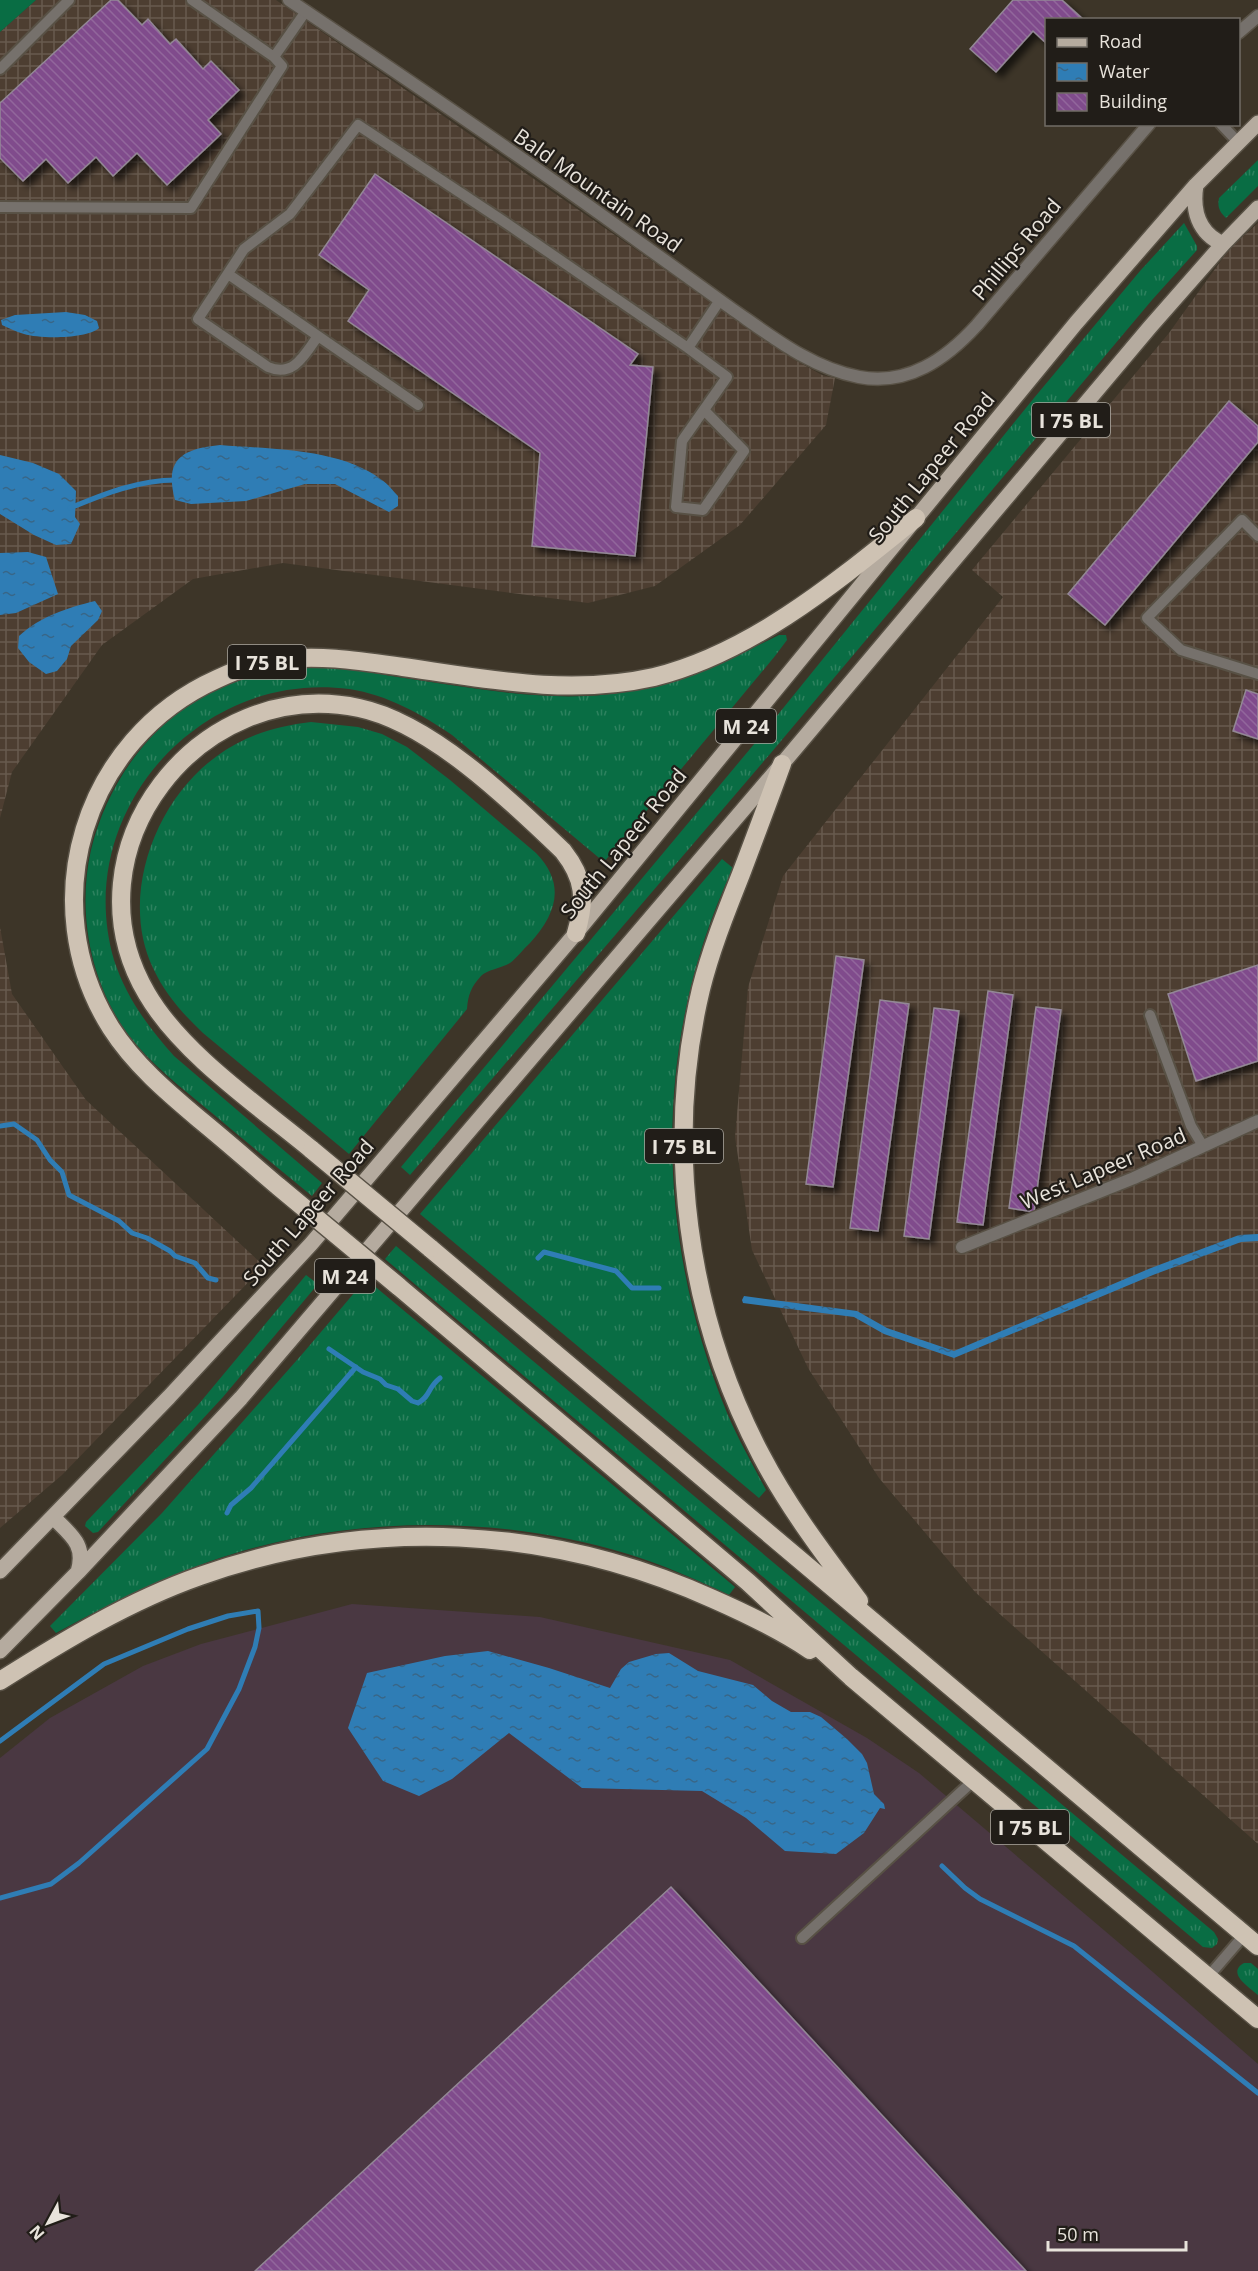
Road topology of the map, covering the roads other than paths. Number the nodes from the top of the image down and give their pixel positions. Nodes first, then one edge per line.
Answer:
1 (69, 0) edge
2 (192, 0) edge
3 (289, 0) edge
4 (306, 11) junction
5 (1258, 16) edge
6 (1240, 32) edge
7 (274, 57) junction
8 (0, 69) edge
9 (1258, 123) edge
10 (1147, 126) edge
11 (1223, 126) edge
12 (1238, 142) junction
13 (1196, 185) junction
14 (0, 207) edge
15 (1258, 208) edge
16 (1223, 244) junction
17 (228, 274) junction
18 (720, 300) junction
19 (318, 336) junction
20 (688, 348) junction
21 (897, 377) joint
22 (418, 405) dead end
23 (704, 410) junction
24 (916, 518) junction
25 (1258, 536) edge
26 (1258, 674) edge
27 (782, 764) junction
28 (576, 933) junction
29 (1150, 1016) dead end
30 (1258, 1121) edge
31 (1203, 1146) junction
32 (962, 1247) dead end
33 (54, 1518) junction
34 (0, 1571) edge
35 (78, 1572) junction
36 (879, 1626) junction
37 (0, 1651) edge
38 (851, 1677) junction
39 (0, 1681) edge
40 (974, 1780) junction
41 (802, 1938) dead end
42 (1251, 1940) edge
43 (1208, 1977) junction
44 (1258, 2019) edge

1 - 8 lane
2 - 7 lane
3 - 4 street, Bald Mountain Road
4 - 7 lane
4 - 18 street, Bald Mountain Road
5 - 6 street
7 - 14 lane
9 - 12 main road, South Lapeer Road / I 75 BL
10 - 21 street, Phillips Road
11 - 12 lane
12 - 13 main road, South Lapeer Road / I 75 BL
13 - 16 main road
13 - 24 main road, South Lapeer Road / I 75 BL
15 - 16 main road, I 75 BL
16 - 27 main road, I 75 BL
17 - 19 lane
17 - 19 lane
17 - 20 lane
18 - 20 lane
18 - 21 street, Bald Mountain Road
19 - 22 lane
20 - 23 lane
23 - 23 lane
24 - 28 main road, South Lapeer Road / M 24
24 - 38 highway, I 75 BL, bridge
25 - 26 lane
27 - 35 main road, M 24
27 - 36 highway, I 75 BL
28 - 33 main road, South Lapeer Road / M 24
28 - 36 highway, bridge
29 - 31 lane
30 - 31 street, West Lapeer Road
31 - 32 street, West Lapeer Road
33 - 34 main road, South Lapeer Road / M 24
33 - 35 main road
35 - 37 main road, M 24
36 - 42 highway, I 75 BL
38 - 39 highway
38 - 40 highway, I 75 BL
40 - 41 lane
40 - 43 highway, I 75 BL
42 - 43 lane
43 - 44 highway, I 75 BL

